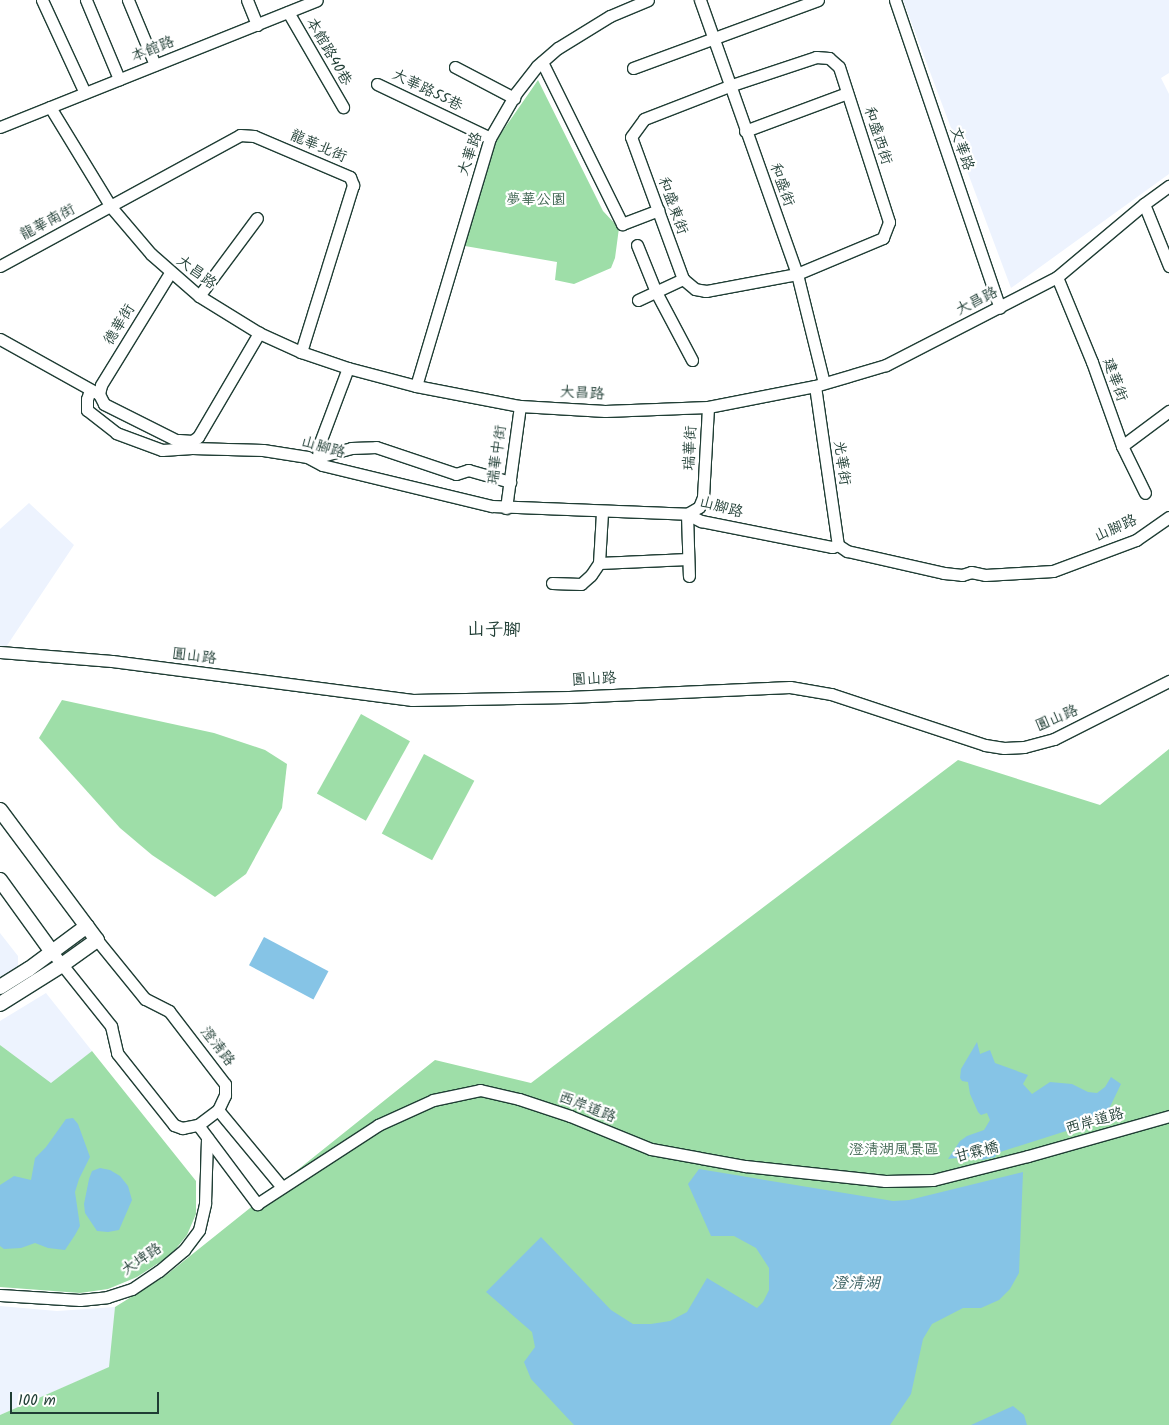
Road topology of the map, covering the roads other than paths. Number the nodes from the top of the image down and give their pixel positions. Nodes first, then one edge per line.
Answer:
1 (42, 0) edge
2 (86, 0) edge
3 (128, 0) edge
4 (247, 0) edge
5 (317, 0) edge
6 (648, 0) edge
7 (700, 0) edge
8 (818, 0) edge
9 (895, 0) edge
10 (288, 12) junction
11 (257, 25) junction
12 (712, 37) junction
13 (542, 62) junction
14 (155, 65) junction
15 (455, 67) dead end
16 (633, 68) dead end
17 (119, 80) junction
18 (377, 84) dead end
19 (729, 86) junction
20 (85, 93) junction
21 (847, 93) junction
22 (514, 98) junction
23 (50, 107) junction
24 (343, 107) dead end
25 (0, 127) edge
26 (745, 131) junction
27 (490, 138) junction
28 (1169, 186) edge
29 (1144, 204) junction
30 (111, 207) junction
31 (658, 210) junction
32 (257, 218) dead end
33 (637, 245) dead end
34 (0, 266) edge
35 (1169, 266) edge
36 (170, 273) junction
37 (797, 274) junction
38 (1057, 277) junction
39 (683, 279) junction
40 (656, 292) junction
41 (199, 296) junction
42 (638, 300) dead end
43 (1000, 308) junction
44 (259, 333) junction
45 (0, 339) edge
46 (301, 352) junction
47 (692, 360) dead end
48 (348, 368) junction
49 (820, 384) junction
50 (416, 386) junction
51 (94, 392) junction
52 (520, 406) junction
53 (708, 407) junction
54 (1169, 411) edge
55 (180, 440) junction
56 (1122, 446) junction
57 (192, 448) junction
58 (320, 461) junction
59 (510, 482) junction
60 (1145, 494) dead end
61 (506, 508) junction
62 (602, 512) junction
63 (687, 514) junction
64 (1169, 517) edge
65 (838, 545) junction
66 (688, 559) junction
67 (599, 563) junction
68 (689, 576) dead end
69 (552, 583) dead end
70 (0, 652) edge
71 (1169, 681) edge
72 (0, 810) edge
73 (0, 880) edge
74 (87, 926) junction
75 (97, 940) junction
76 (52, 952) junction
77 (62, 965) junction
78 (0, 987) edge
79 (0, 1004) edge
80 (218, 1110) junction
81 (1169, 1116) edge
82 (198, 1125) junction
83 (207, 1138) junction
84 (1028, 1156) joint
85 (933, 1180) joint
86 (282, 1187) junction
87 (0, 1295) edge

1 - 20 street
2 - 17 street
3 - 14 street
4 - 11 street
5 - 10 street, 本館路
6 - 13 street, 大華路
7 - 12 street, 和盛街
8 - 12 street
9 - 43 street, 文華路
10 - 11 street, 本館路
10 - 24 street, 本館路40巷
11 - 14 street, 本館路
12 - 16 street
12 - 19 street, 和盛街
13 - 22 street, 大華路
13 - 31 street
14 - 17 street, 本館路
15 - 22 street
17 - 20 street, 本館路
18 - 27 street, 大華路55巷
19 - 21 street, 和盛西街
19 - 26 street, 和盛街
19 - 31 street, 和盛東街
20 - 23 street, 本館路
21 - 26 street
21 - 37 street, 和盛西街
22 - 27 street, 大華路
23 - 25 street, 本館路
23 - 30 street, 大昌路
26 - 37 street, 和盛街
27 - 50 street, 大華路
28 - 29 street, 大昌路
29 - 35 street
29 - 38 street, 大昌路
30 - 34 street, 龍華南街
30 - 36 street, 大昌路
30 - 46 street, 龍華北街
31 - 39 street, 和盛東街
32 - 41 street
33 - 40 street
36 - 41 street, 大昌路
36 - 51 street, 德華街
37 - 39 street
37 - 49 street, 和盛街
38 - 43 street, 大昌路
38 - 56 street, 建華街
39 - 40 street
40 - 42 street
40 - 47 street
41 - 44 street, 大昌路
43 - 49 street, 大昌路
44 - 46 street, 大昌路
44 - 55 street
45 - 51 street
46 - 48 street, 大昌路
48 - 50 street, 大昌路
48 - 58 street
49 - 53 street, 大昌路
49 - 65 street, 光華街
50 - 52 street, 大昌路
51 - 55 street
51 - 57 street, 山腳路
52 - 53 street, 大昌路
52 - 59 street, 瑞華中街
53 - 63 street, 瑞華街
54 - 56 street
55 - 57 street
56 - 60 street, 建華街
57 - 58 street, 山腳路
58 - 59 street
58 - 61 street, 山腳路
59 - 61 street, 瑞華中街
61 - 62 street, 山腳路
62 - 63 street, 山腳路
62 - 67 street
63 - 65 street, 山腳路
63 - 66 street
64 - 65 street, 山腳路
66 - 67 street
66 - 68 street
67 - 69 street
70 - 71 street, 圓山路
72 - 74 main road, 澄清路
73 - 76 main road
74 - 75 main road, 澄清路
74 - 76 main road
75 - 77 main road
75 - 80 street, 澄清路
76 - 77 street
76 - 78 main road
77 - 79 main road
77 - 82 street
80 - 82 street
80 - 86 street
81 - 84 street, 西岸道路
82 - 83 street
83 - 86 street, 西岸道路
83 - 87 street, 大埤路
84 - 85 street, 甘霖橋
85 - 86 street, 西岸道路

